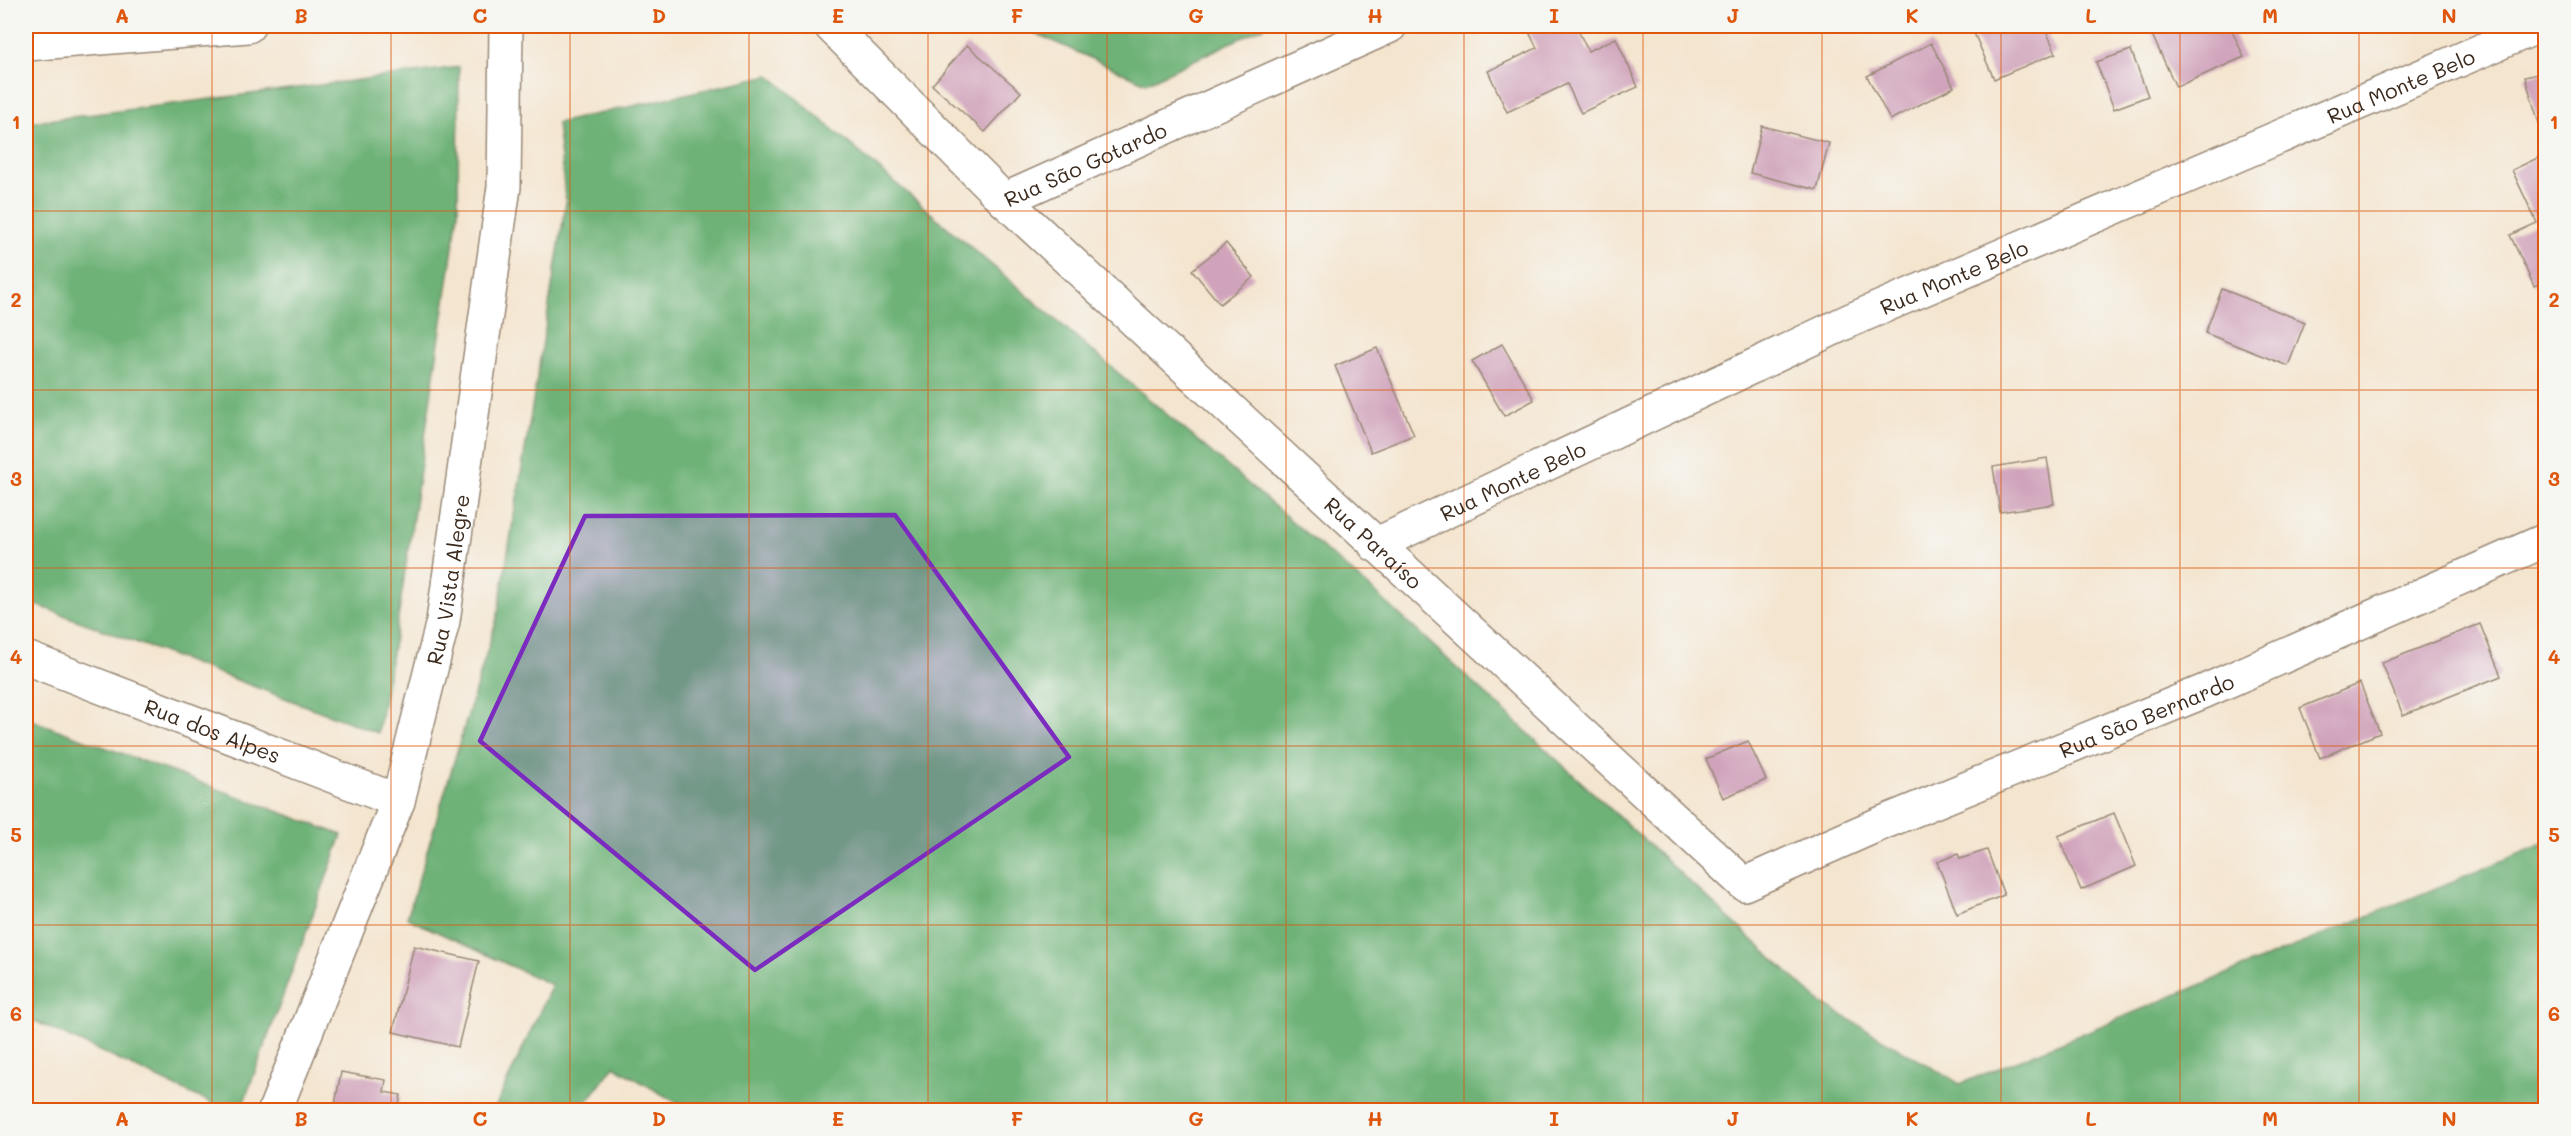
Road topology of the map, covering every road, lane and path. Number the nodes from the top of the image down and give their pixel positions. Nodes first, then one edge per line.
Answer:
1 (248, 26) edge
2 (506, 26) edge
3 (831, 26) edge
4 (1390, 26) edge
5 (2539, 26) edge
6 (26, 44) edge
7 (1004, 200) junction
8 (2546, 540) edge
9 (1375, 545) junction
10 (26, 658) edge
11 (398, 801) junction
12 (1744, 885) joint
13 (275, 1110) edge

1 - 6 street
2 - 11 street, Rua Vista Alegre
3 - 7 street, Rua São Gotardo
4 - 7 street, Rua São Gotardo
5 - 9 street, Rua Monte Belo
7 - 9 street, Rua Paraíso
8 - 12 street, Rua São Bernardo
9 - 12 street, Rua Paraíso
10 - 11 street, Rua dos Alpes
11 - 13 street, Rua Vista Alegre

